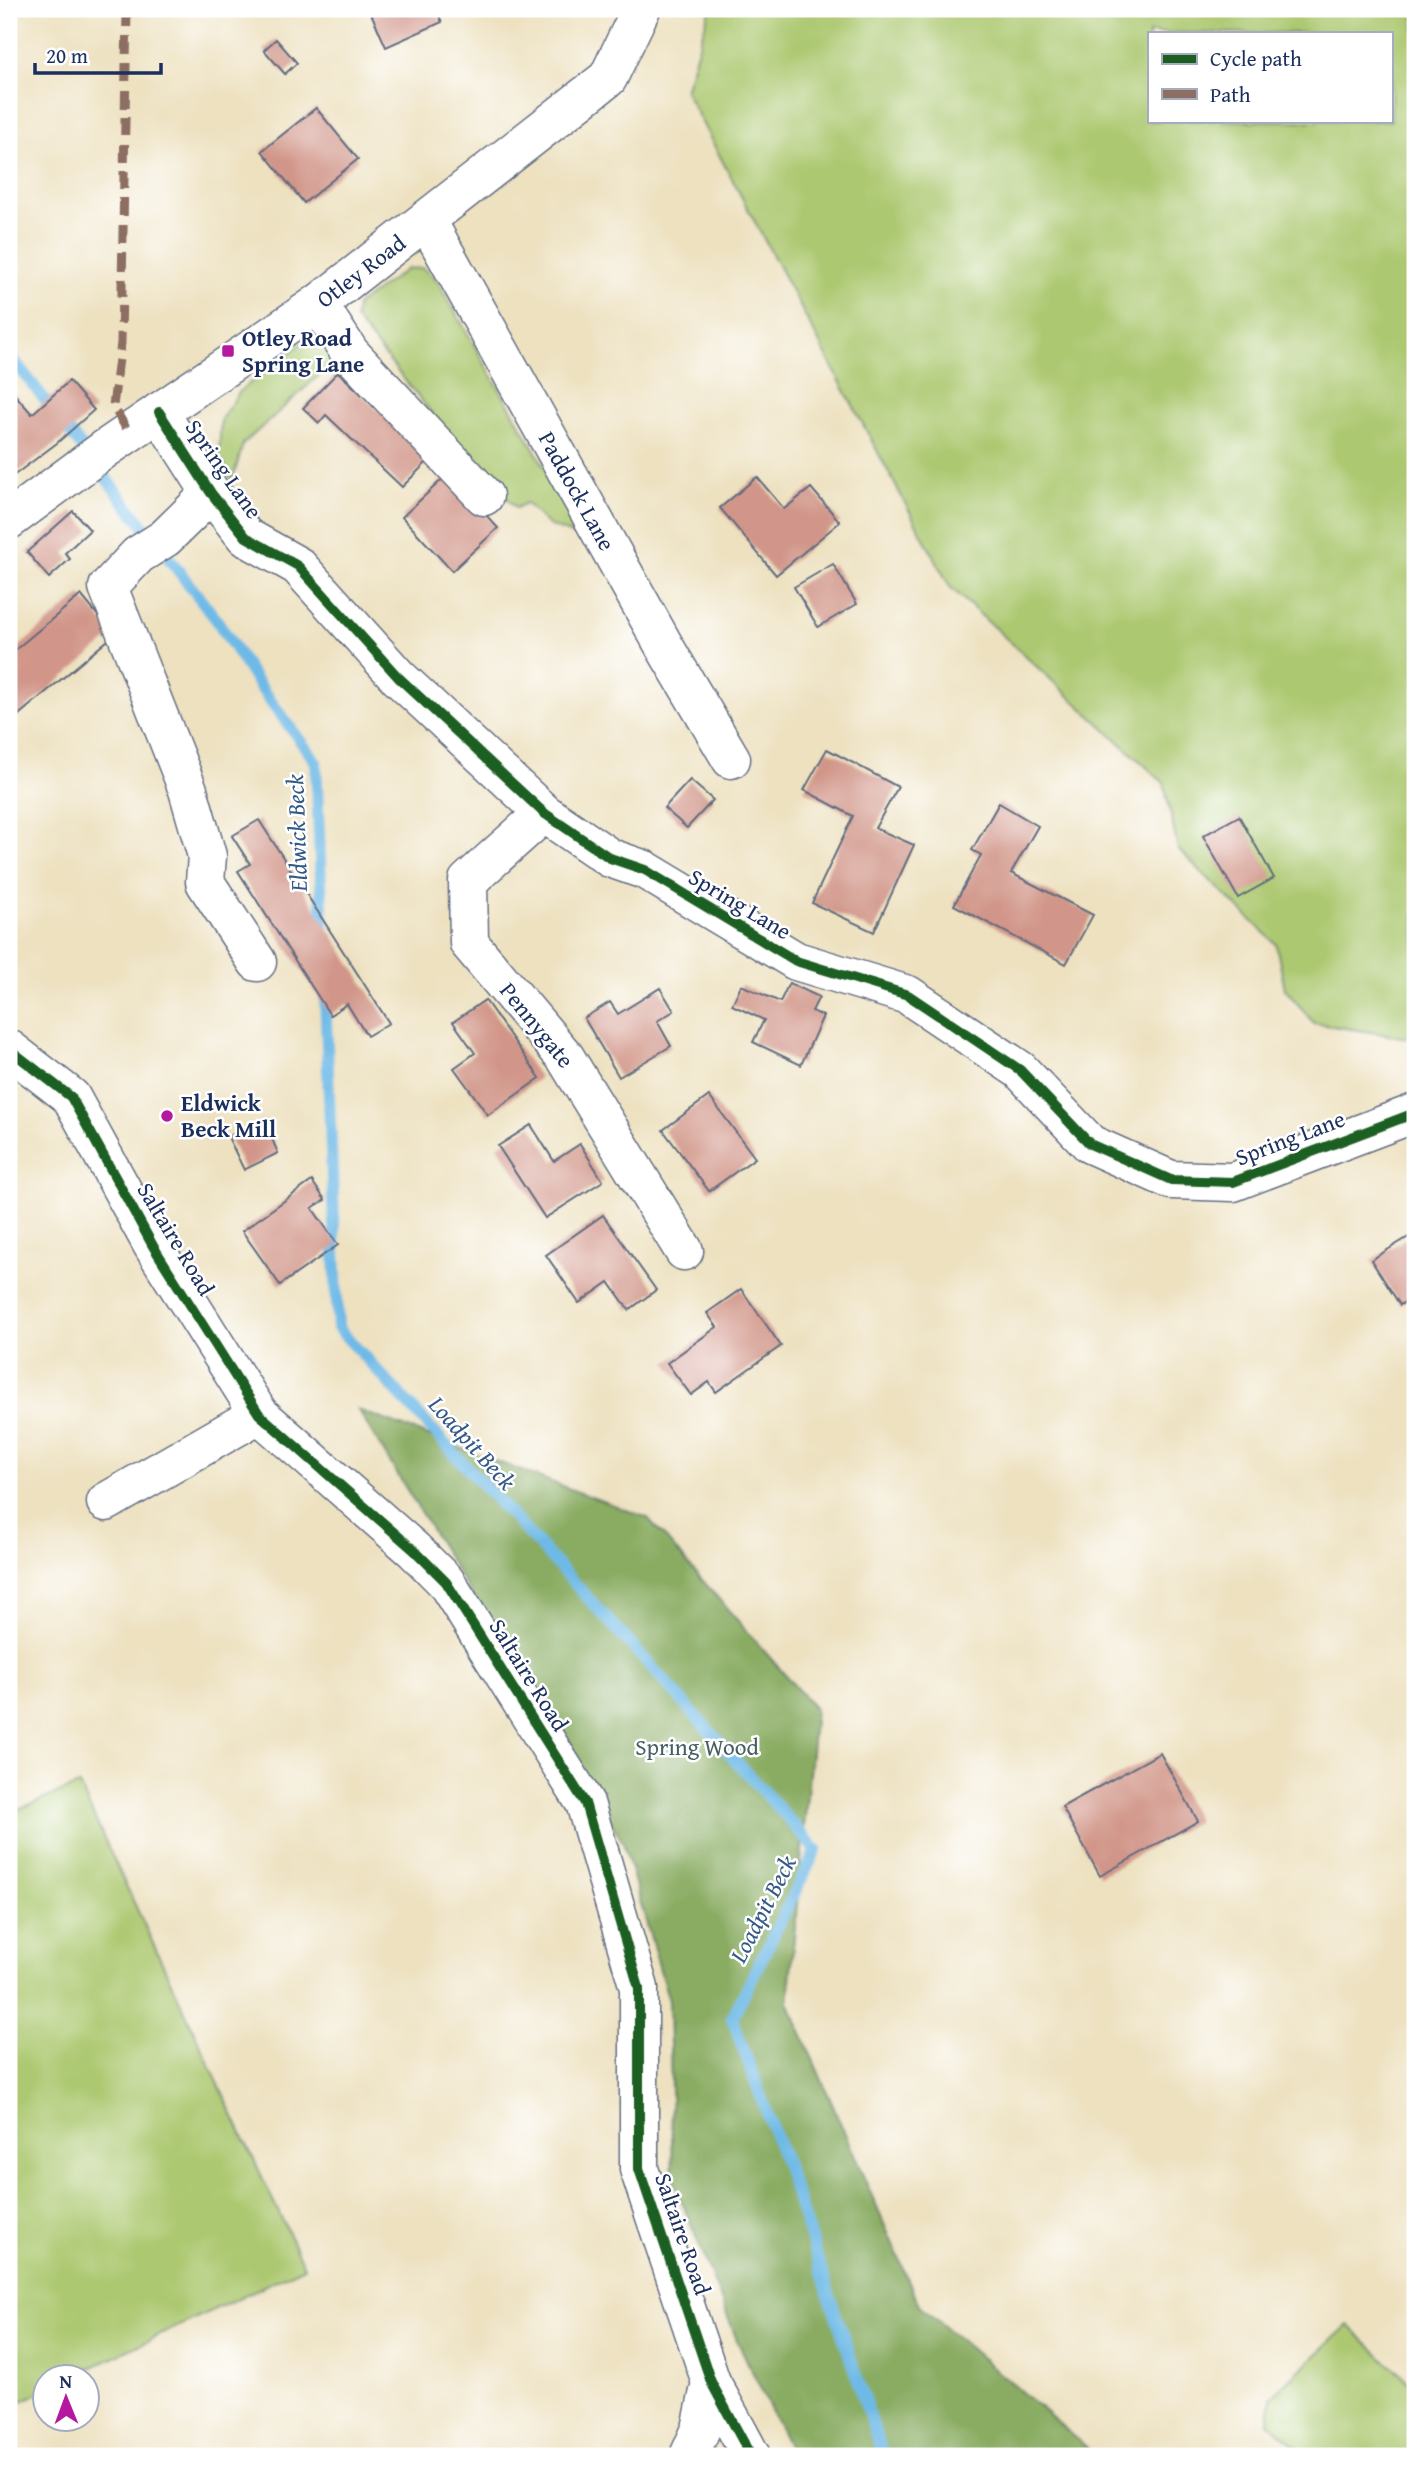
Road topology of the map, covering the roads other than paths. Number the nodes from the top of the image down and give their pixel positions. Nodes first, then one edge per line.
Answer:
1 (641, 9) edge
2 (427, 221) junction
3 (318, 304) junction
4 (159, 412) junction
5 (211, 493) junction
6 (484, 496) dead end
7 (9, 520) edge
8 (731, 759) dead end
9 (544, 813) junction
10 (257, 962) dead end
11 (9, 1049) edge
12 (1415, 1113) edge
13 (684, 1251) dead end
14 (259, 1414) junction
15 (106, 1502) dead end
16 (711, 2382) junction
17 (689, 2456) edge
18 (751, 2456) edge

1 - 2 street, Otley Road
2 - 3 street, Otley Road
2 - 8 street, Paddock Lane
3 - 4 street, Otley Road
3 - 6 street
4 - 5 street, Spring Lane
4 - 7 street, Otley Road
5 - 9 street, Spring Lane
5 - 10 street
9 - 12 street, Spring Lane
9 - 13 street, Pennygate
11 - 14 street, Saltaire Road
14 - 15 street
14 - 16 street, Saltaire Road
16 - 17 street
16 - 18 street, Saltaire Road

